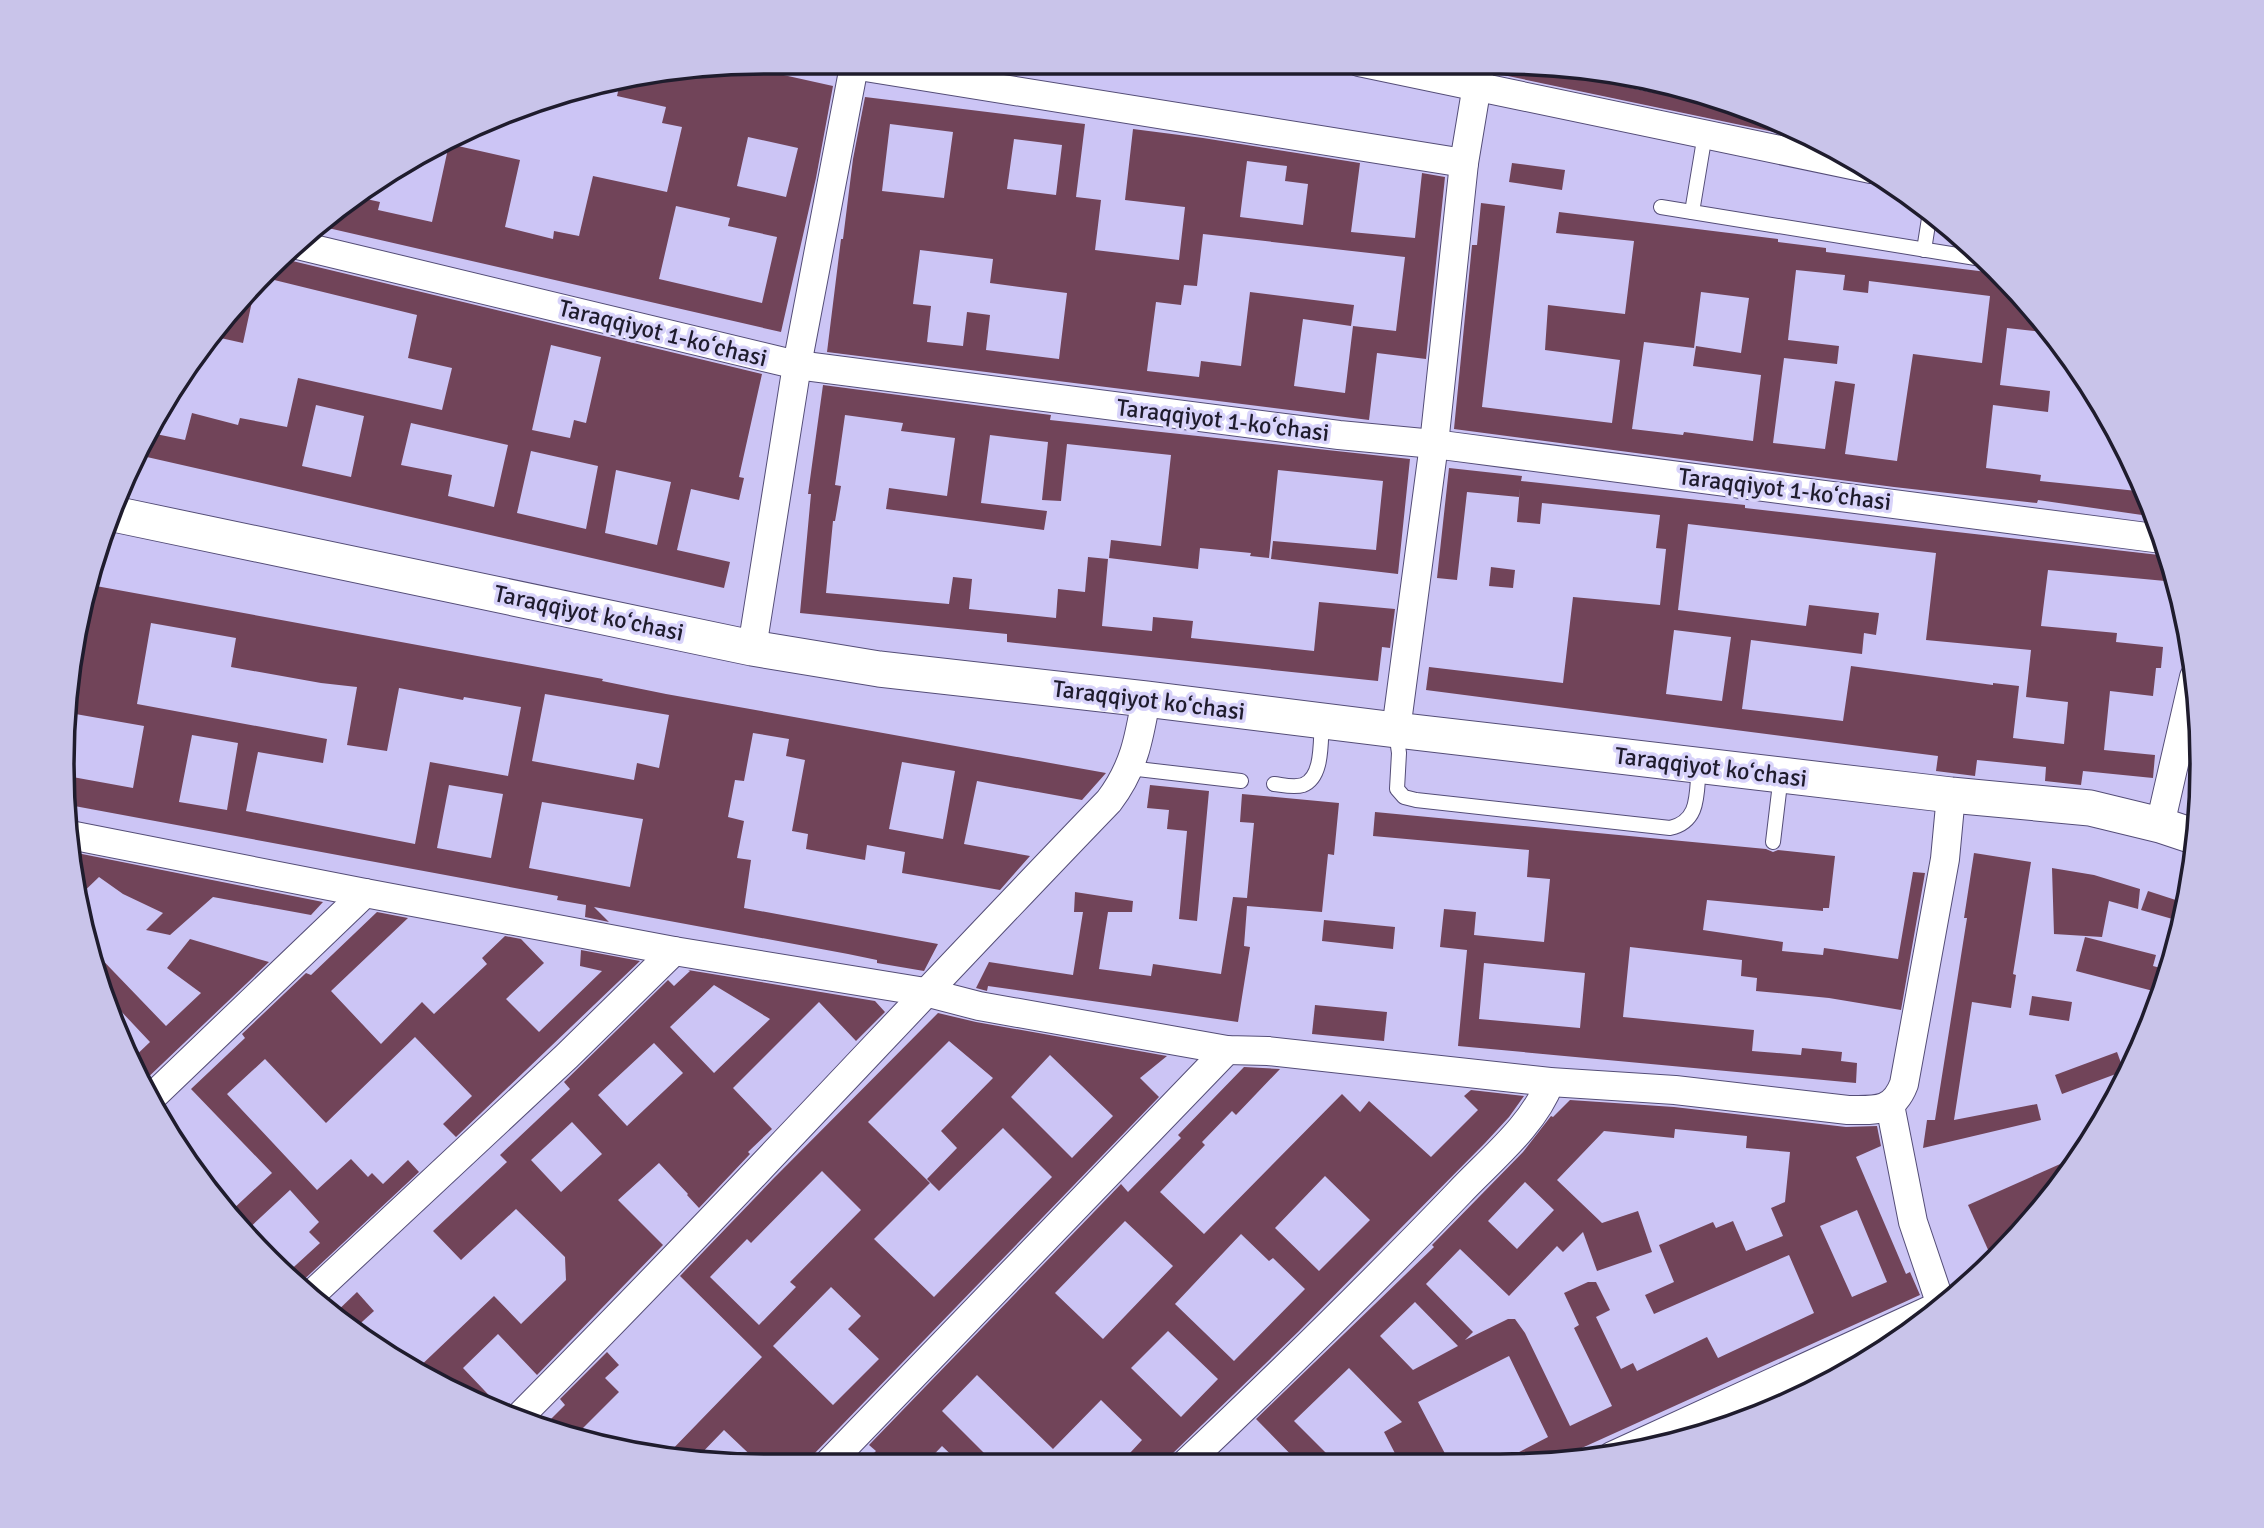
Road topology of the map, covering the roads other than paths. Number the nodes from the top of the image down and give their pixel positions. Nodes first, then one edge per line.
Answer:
1 (855, 73) edge
2 (900, 73) edge
3 (1478, 73) edge
4 (1703, 146) junction
5 (1464, 163) junction
6 (1844, 165) edge
7 (1661, 207) dead end
8 (1692, 212) junction
9 (1928, 223) edge
10 (1925, 243) junction
11 (307, 247) edge
12 (1964, 254) edge
13 (797, 365) junction
14 (1434, 443) junction
15 (120, 515) edge
16 (2152, 537) edge
17 (752, 648) junction
18 (1146, 699) junction
19 (2188, 704) edge
20 (1322, 721) junction
21 (1396, 730) junction
22 (1699, 766) junction
23 (1129, 768) junction
24 (1781, 775) junction
25 (1241, 780) dead end
26 (1274, 784) dead end
27 (1951, 795) junction
28 (2160, 825) junction
29 (2187, 834) edge
30 (77, 836) edge
31 (1773, 842) dead end
32 (365, 893) junction
33 (674, 951) junction
34 (925, 992) junction
35 (1227, 1050) junction
36 (1549, 1082) junction
37 (157, 1092) edge
38 (1890, 1105) junction
39 (317, 1290) edge
40 (1938, 1297) edge
41 (1907, 1322) edge
42 (524, 1411) edge
43 (1655, 1437) edge
44 (838, 1454) edge
45 (1195, 1454) edge

1 - 13 street
2 - 5 street
3 - 4 street
3 - 5 street
4 - 6 street
4 - 8 lane
5 - 14 street
7 - 8 lane
8 - 10 lane
9 - 10 lane
10 - 12 lane
11 - 13 street, Taraqqiyot 1-koʻchasi
13 - 14 street, Taraqqiyot 1-koʻchasi
13 - 17 street
14 - 16 street, Taraqqiyot 1-koʻchasi
14 - 21 street
15 - 17 street, Taraqqiyot koʻchasi
17 - 18 street, Taraqqiyot koʻchasi
18 - 20 street, Taraqqiyot koʻchasi
18 - 23 street
19 - 28 street
20 - 21 street, Taraqqiyot koʻchasi
20 - 26 lane
21 - 22 street, Taraqqiyot koʻchasi
21 - 22 lane
22 - 24 street, Taraqqiyot koʻchasi
23 - 25 lane
23 - 34 street
24 - 27 street, Taraqqiyot koʻchasi
24 - 31 lane
27 - 28 street, Taraqqiyot koʻchasi
27 - 38 street
28 - 29 street, Taraqqiyot koʻchasi
30 - 32 street
32 - 33 street
32 - 37 street
33 - 34 street
33 - 39 street
34 - 35 street
34 - 42 street
35 - 36 street
35 - 44 street
36 - 38 street
36 - 45 street
38 - 40 street
41 - 43 street

